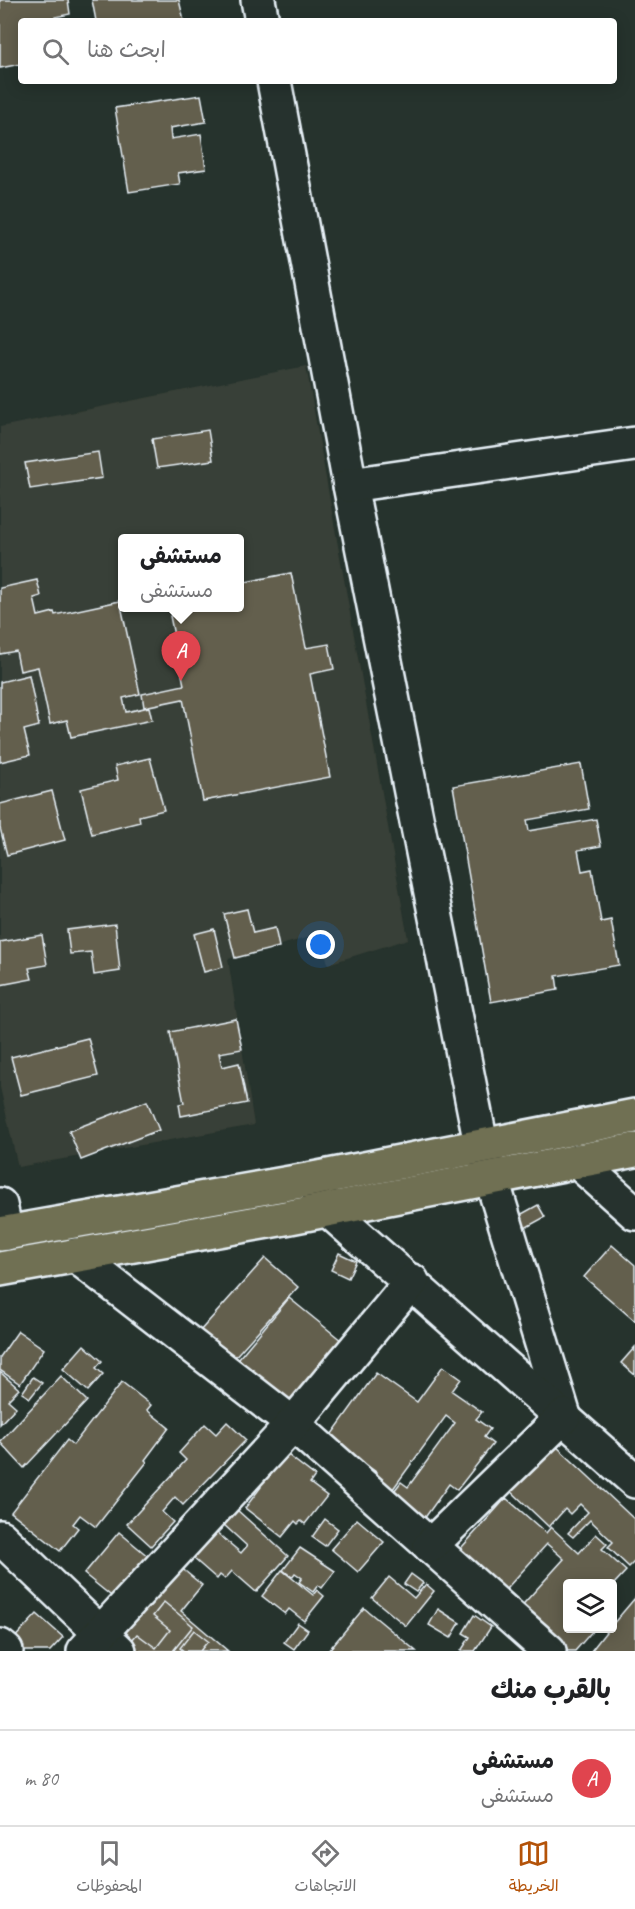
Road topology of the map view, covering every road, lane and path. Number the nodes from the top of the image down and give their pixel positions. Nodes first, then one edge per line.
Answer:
1 (258, 0) edge
2 (261, 18) edge
3 (275, 84) edge
4 (635, 444) edge
5 (350, 485) junction
6 (635, 1116) edge
7 (481, 1144) junction
8 (635, 1150) edge
9 (577, 1161) junction
10 (491, 1178) junction
11 (313, 1179) junction
12 (327, 1209) junction
13 (635, 1213) edge
14 (2, 1224) edge
15 (75, 1255) junction
16 (0, 1269) edge
17 (412, 1281) junction
18 (564, 1416) junction
19 (293, 1424) junction
20 (635, 1481) edge
21 (0, 1537) edge
22 (430, 1546) junction
23 (101, 1645) edge
24 (0, 1646) edge
25 (6, 1651) edge
26 (549, 1651) edge

1 - 2 street
3 - 5 street
4 - 5 street
5 - 7 street
6 - 7 main road
7 - 10 street
7 - 11 main road
8 - 9 main road
9 - 10 main road
9 - 13 street
10 - 12 main road
10 - 18 street
11 - 12 street
11 - 14 main road
12 - 15 main road
12 - 17 street
15 - 16 main road
15 - 19 street
17 - 18 street
17 - 19 street
18 - 20 street
18 - 22 street
19 - 22 street
19 - 23 street
21 - 23 street
22 - 26 street
24 - 25 street

